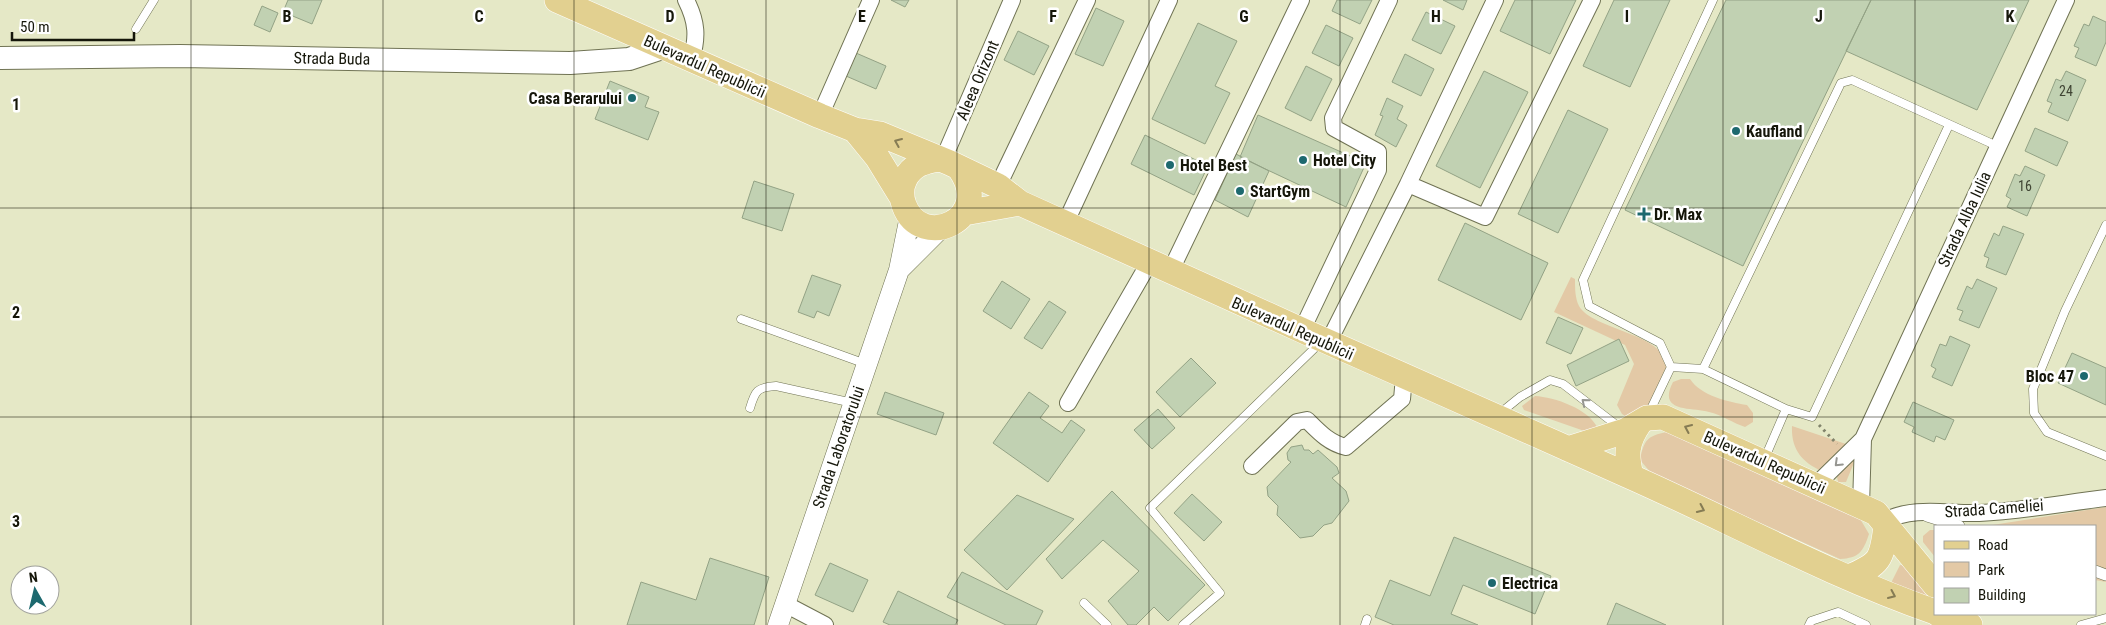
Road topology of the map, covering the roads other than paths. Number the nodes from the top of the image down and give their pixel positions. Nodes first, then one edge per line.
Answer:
1 (154, 0) edge
2 (557, 0) edge
3 (686, 0) edge
4 (871, 0) edge
5 (1012, 0) edge
6 (1087, 0) edge
7 (1169, 0) edge
8 (1301, 0) edge
9 (1389, 0) edge
10 (1495, 0) edge
11 (1592, 0) edge
12 (1713, 0) edge
13 (2066, 0) edge
14 (136, 29) dead end
15 (662, 48) junction
16 (0, 58) edge
17 (692, 60) junction
18 (820, 116) junction
19 (1949, 125) junction
20 (855, 130) junction
21 (1997, 146) junction
22 (947, 163) junction
23 (1408, 184) junction
24 (998, 186) junction
25 (1020, 203) junction
26 (906, 206) junction
27 (964, 213) junction
28 (1065, 224) junction
29 (2106, 225) edge
30 (942, 228) junction
31 (1160, 268) junction
32 (899, 270) junction
33 (741, 319) dead end
34 (1317, 339) junction
35 (866, 365) junction
36 (1671, 367) junction
37 (1703, 369) junction
38 (1404, 377) junction
39 (853, 403) junction
40 (1068, 403) dead end
41 (750, 408) dead end
42 (1786, 409) junction
43 (1495, 418) junction
44 (1637, 424) junction
45 (1863, 439) junction
46 (1568, 449) junction
47 (2106, 456) edge
48 (1764, 461) junction
49 (1252, 466) dead end
50 (1631, 476) junction
51 (1816, 485) junction
52 (2106, 498) edge
53 (1861, 506) junction
54 (1915, 512) junction
55 (1885, 524) junction
56 (1956, 525) edge
57 (1849, 577) junction
58 (1934, 584) edge
59 (1084, 603) dead end
60 (785, 604) junction
61 (1934, 612) edge
62 (1941, 615) edge
63 (1965, 615) edge
64 (2106, 618) edge
65 (778, 625) edge
66 (825, 625) edge
67 (1107, 625) edge
68 (1183, 625) edge
69 (1809, 625) edge
70 (1866, 625) edge
71 (1970, 625) edge
72 (1977, 625) edge
73 (2082, 625) edge

1 - 14 lane
2 - 15 main road, Bulevardul Republicii
3 - 17 street
4 - 18 street
5 - 22 street, Aleea Orizont
6 - 24 street
7 - 28 street
8 - 31 street
9 - 34 street
10 - 23 street
11 - 23 street
12 - 36 lane
13 - 21 street, Strada Alba Iulia
15 - 16 main road, Strada Buda
15 - 17 main road, Bulevardul Republicii
17 - 18 main road, Bulevardul Republicii
18 - 20 main road, Bulevardul Republicii
19 - 21 lane
19 - 37 lane
19 - 42 lane
22 -> 20 main road, Bulevardul Republicii
20 - 26 main road
21 - 45 street, Strada Alba Iulia
22 - 24 main road, Bulevardul Republicii
22 - 26 main road
22 - 27 main road
23 - 34 street
24 - 25 main road, Bulevardul Republicii
25 - 27 main road
25 - 28 main road, Bulevardul Republicii
26 - 30 main road
26 - 32 street, Strada Laboratorului
27 - 30 main road
28 - 31 main road, Bulevardul Republicii
29 - 47 lane
30 - 32 street
31 - 34 main road, Bulevardul Republicii
31 - 40 street
32 - 35 street, Strada Laboratorului
33 - 35 lane
34 - 38 main road, Bulevardul Republicii
34 - 68 lane
35 - 39 street, Strada Laboratorului
36 - 37 lane
36 - 44 lane
37 - 42 lane
38 - 43 main road, Bulevardul Republicii
38 - 49 street
39 - 41 lane
39 - 60 street, Strada Laboratorului
42 - 48 lane
44 -> 43 lane
43 - 46 main road, Bulevardul Republicii
44 - 46 main road, Bulevardul Republicii
48 -> 44 main road, Bulevardul Republicii
44 - 50 main road
45 -> 51 street, Strada Alba Iulia
45 - 53 street, Strada Alba Iulia
46 - 50 main road, Bulevardul Republicii
48 - 51 main road, Bulevardul Republicii
50 -> 57 main road, Bulevardul Republicii
51 - 53 main road, Bulevardul Republicii
52 - 54 street, Strada Cameliei
53 - 55 main road, Bulevardul Republicii
54 - 55 street, Strada Cameliei
54 - 56 street
55 - 57 main road
55 - 58 main road, Bulevardul Republicii
57 -> 61 main road, Bulevardul Republicii
59 - 67 lane
60 - 65 street, Strada Laboratorului
60 - 66 street
62 - 71 main road
63 - 72 main road
64 - 73 lane
69 - 70 lane

